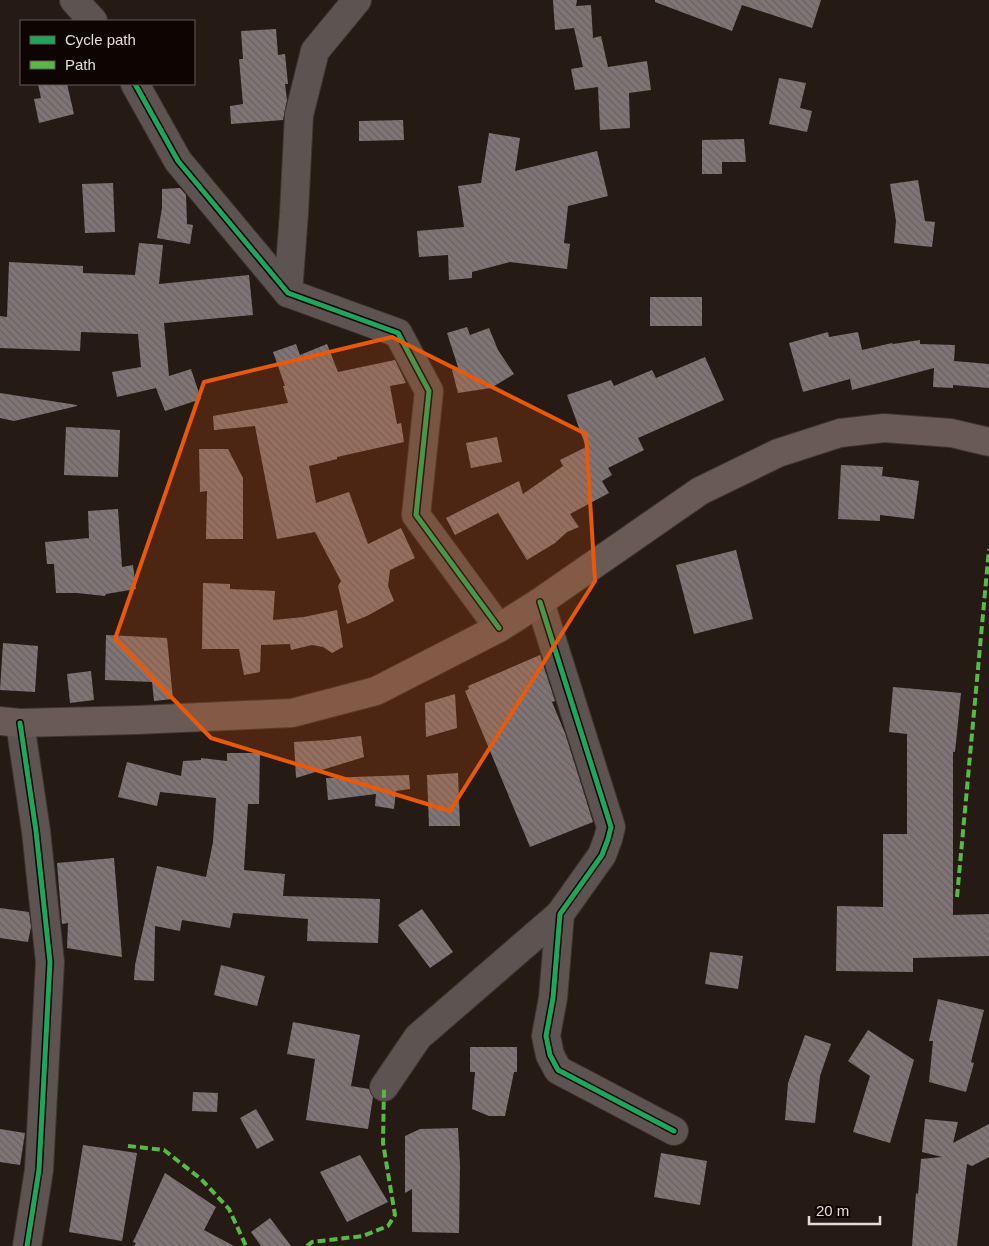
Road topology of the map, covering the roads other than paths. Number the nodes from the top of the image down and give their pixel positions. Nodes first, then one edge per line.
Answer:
1 (74, 0) edge
2 (357, 0) edge
3 (92, 20) edge
4 (136, 85) edge
5 (288, 293) junction
6 (989, 442) edge
7 (540, 602) junction
8 (499, 628) junction
9 (10, 722) edge
10 (560, 914) junction
11 (384, 1087) dead end
12 (674, 1131) dead end
13 (27, 1246) edge

1 - 3 street
2 - 5 street
4 - 5 street
5 - 8 street
6 - 7 main road
7 - 8 main road
7 - 10 street
8 - 9 main road
9 - 13 street
10 - 11 street
10 - 12 street

